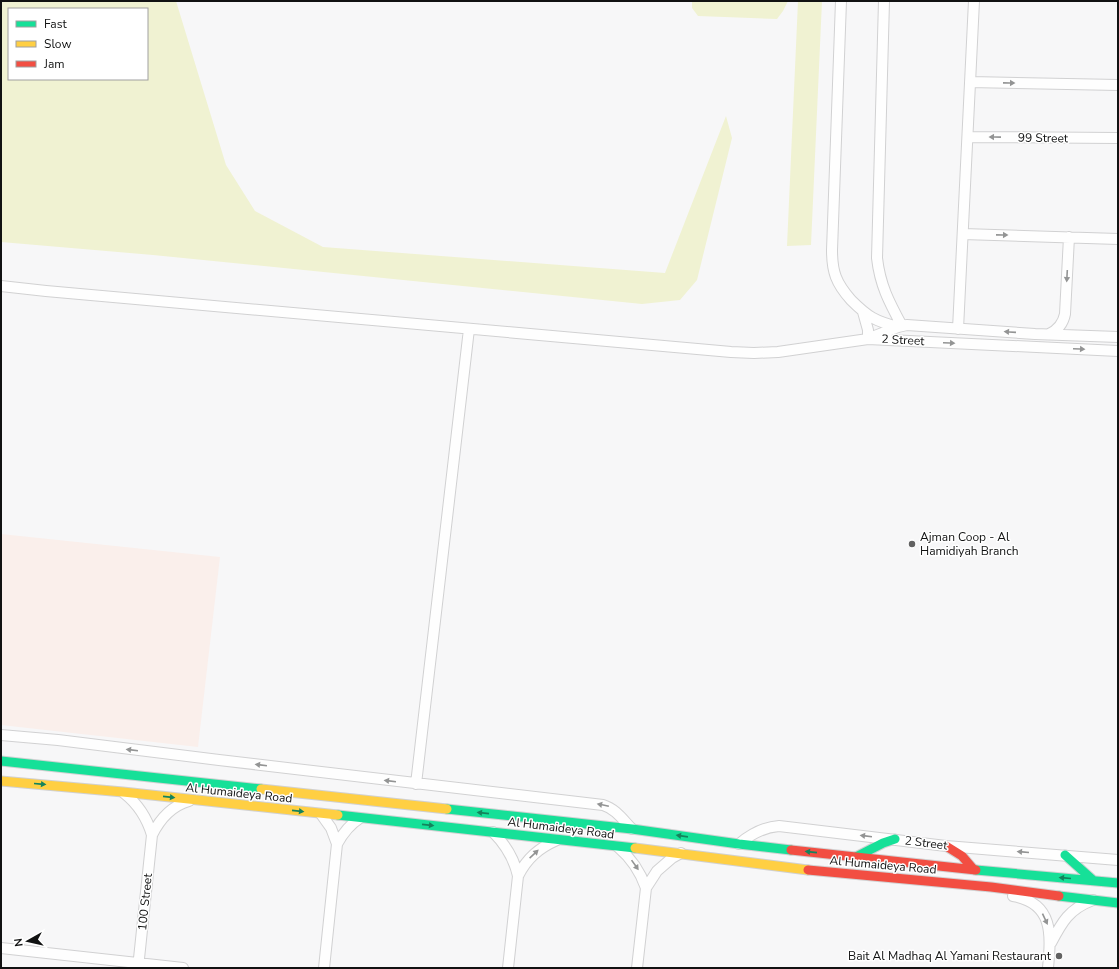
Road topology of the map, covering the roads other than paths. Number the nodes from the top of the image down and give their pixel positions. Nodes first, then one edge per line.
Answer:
1 (841, 1) edge
2 (884, 1) edge
3 (974, 1) edge
4 (970, 82) junction
5 (1118, 86) edge
6 (968, 137) junction
7 (1118, 138) edge
8 (963, 234) junction
9 (1069, 237) junction
10 (1118, 239) edge
11 (1, 286) edge
12 (863, 312) junction
13 (900, 326) junction
14 (469, 329) junction
15 (958, 329) junction
16 (1049, 334) junction
17 (1118, 337) edge
18 (868, 339) junction
19 (1118, 351) edge
20 (1, 735) edge
21 (1, 761) edge
22 (1, 781) edge
23 (416, 784) junction
24 (122, 792) junction
25 (193, 800) junction
26 (321, 814) junction
27 (360, 818) junction
28 (632, 830) junction
29 (493, 832) junction
30 (152, 835) junction
31 (895, 839) junction
32 (557, 840) junction
33 (337, 844) junction
34 (739, 844) junction
35 (946, 846) junction
36 (618, 847) junction
37 (681, 853) junction
38 (1064, 855) junction
39 (856, 857) junction
40 (1118, 860) edge
41 (974, 870) junction
42 (518, 876) junction
43 (1094, 881) junction
44 (1118, 883) edge
45 (991, 887) junction
46 (646, 888) junction
47 (1093, 900) junction
48 (1118, 903) edge
49 (1050, 945) junction
50 (1, 948) edge
51 (138, 966) edge
52 (183, 968) edge
53 (324, 968) edge
54 (508, 968) edge
55 (637, 968) edge
56 (1048, 968) edge

1 - 12 street
2 - 13 street
3 - 4 street
4 -> 5 street
4 - 6 street
7 -> 6 street, 99 Street
6 - 8 street
8 -> 9 street
8 - 15 street
9 - 10 street
9 -> 16 street
11 - 14 street
12 - 13 street
12 - 18 street
13 - 15 street, 2 Street
13 - 18 street, 2 Street
14 - 18 street
14 - 23 street
16 -> 15 street, 2 Street
16 - 17 street, 2 Street
18 -> 19 street, 2 Street
23 -> 20 street
28 -> 21 street, Al Humaideya Road
22 -> 24 street, Al Humaideya Road
28 -> 23 street
24 -> 25 street, Al Humaideya Road
24 - 30 street, 100 Street
25 -> 26 street, Al Humaideya Road
25 - 30 street, 100 Street
26 - 27 street, Al Humaideya Road
26 - 33 street
27 -> 29 street, Al Humaideya Road
27 - 33 street
34 -> 28 street, Al Humaideya Road
29 - 32 street, Al Humaideya Road
29 - 42 street
30 - 51 street, 100 Street
31 -> 34 street, 2 Street
31 - 35 street, 2 Street
31 - 39 street
32 - 36 street, Al Humaideya Road
42 -> 32 street
33 - 53 street
39 -> 34 street, Al Humaideya Road
38 -> 35 street, 2 Street
35 - 41 street
36 - 37 street, Al Humaideya Road
36 -> 46 street
37 - 45 street, Al Humaideya Road
37 - 46 street
38 - 40 street, 2 Street
38 - 43 street
39 - 41 street, Al Humaideya Road
43 -> 41 street, Al Humaideya Road
42 - 54 street
43 - 44 street, Al Humaideya Road
45 - 47 street, Al Humaideya Road
45 -> 49 street
46 - 55 street
47 - 48 street, Al Humaideya Road
47 - 49 street
49 - 56 street
50 - 51 street
51 - 52 street

